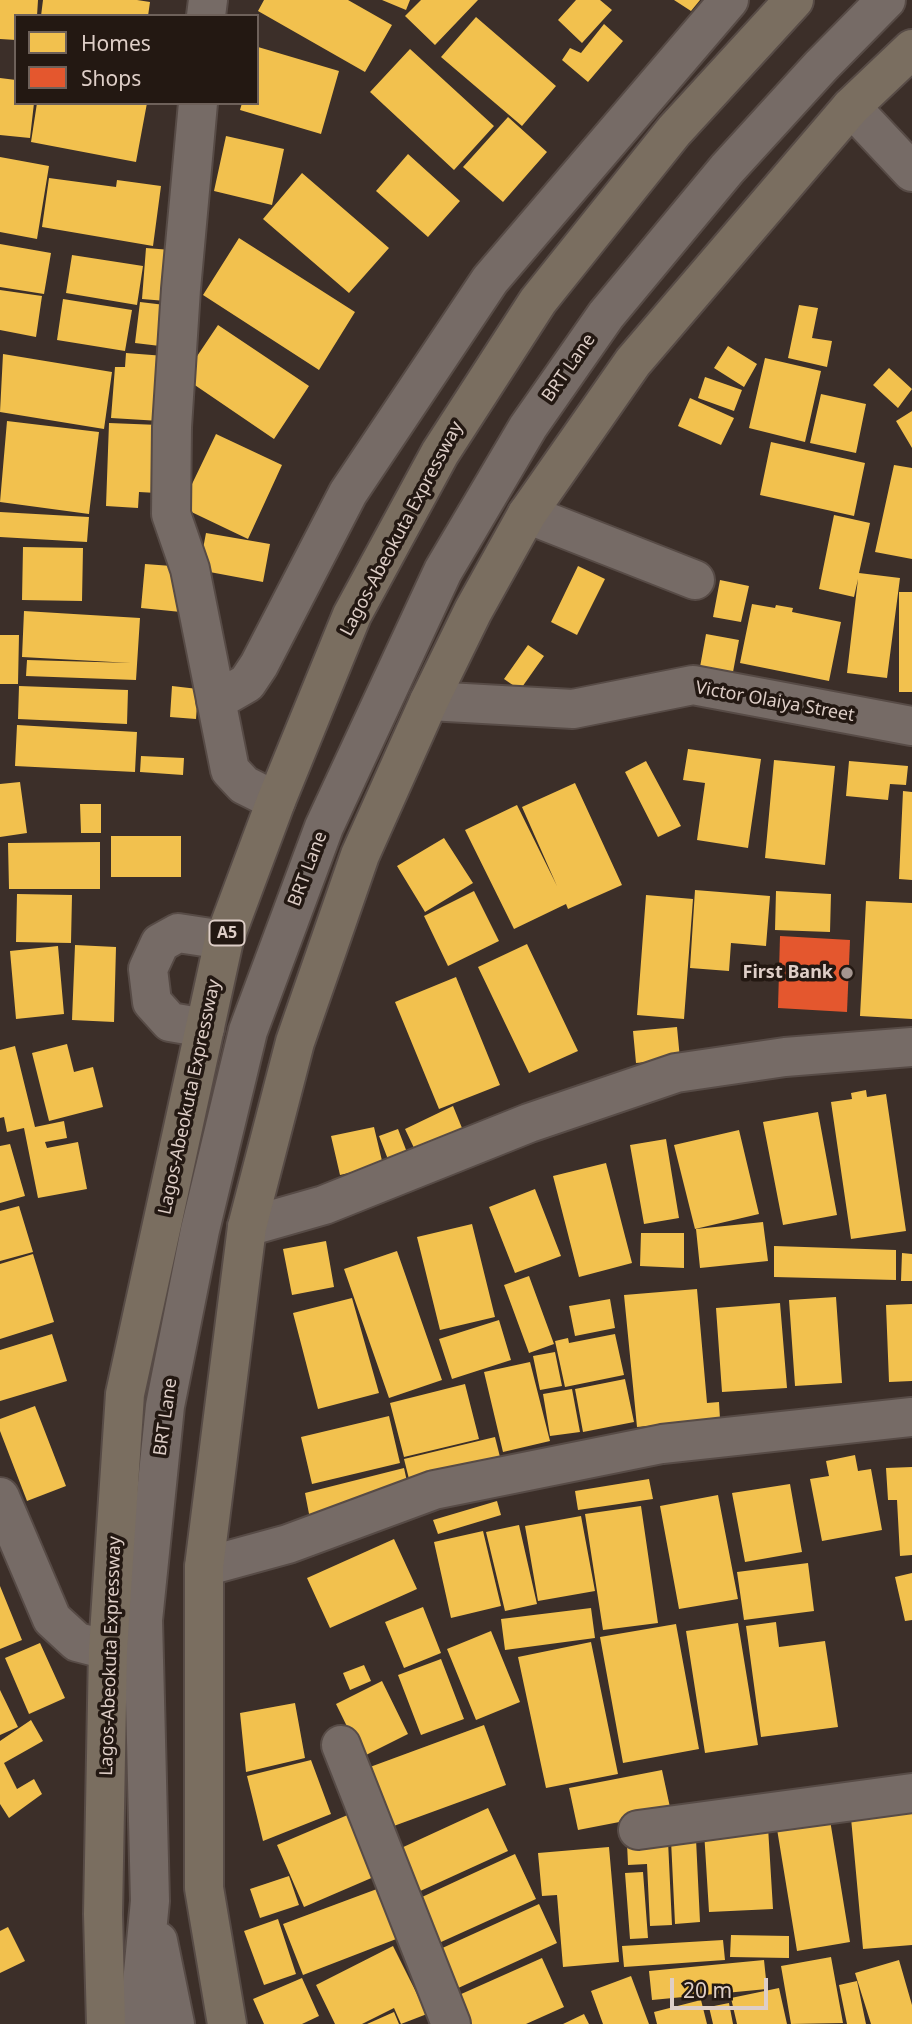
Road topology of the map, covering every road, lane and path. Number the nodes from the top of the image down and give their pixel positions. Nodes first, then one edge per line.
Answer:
1 (729, 0) edge
2 (794, 0) edge
3 (886, 0) edge
4 (912, 49) edge
5 (198, 105) edge
6 (851, 107) junction
7 (912, 172) edge
8 (527, 514) junction
9 (695, 580) dead end
10 (216, 701) junction
11 (429, 701) junction
12 (912, 726) edge
13 (276, 801) junction
14 (224, 940) junction
15 (205, 1028) junction
16 (912, 1047) edge
17 (247, 1227) junction
18 (912, 1417) edge
19 (0, 1497) edge
20 (204, 1567) junction
21 (108, 1650) junction
22 (341, 1745) dead end
23 (912, 1793) edge
24 (638, 1830) dead end
25 (150, 1901) junction
26 (106, 2024) edge
27 (138, 2024) edge
28 (175, 2024) edge
29 (227, 2024) edge
30 (451, 2024) edge

1 - 10 street
2 - 13 highway, Lagos-Abeokuta Expressway / A5
3 - 25 street, BRT Lane
4 - 6 highway
5 - 10 street
6 - 7 street
6 - 8 highway
8 - 9 street
8 - 11 highway
10 - 13 street
11 - 12 street, Victor Olaiya Street
11 - 17 highway
13 - 14 highway, Lagos-Abeokuta Expressway / A5
14 - 15 highway, Lagos-Abeokuta Expressway / A5
14 - 15 street
15 - 21 highway, Lagos-Abeokuta Expressway / A5
16 - 17 street
17 - 20 highway
18 - 20 street
19 - 21 street
20 - 29 highway
21 - 26 highway, Lagos-Abeokuta Expressway / A5
22 - 30 street
23 - 24 street
25 - 27 street, BRT Lane
25 - 28 street, BRT Lane

